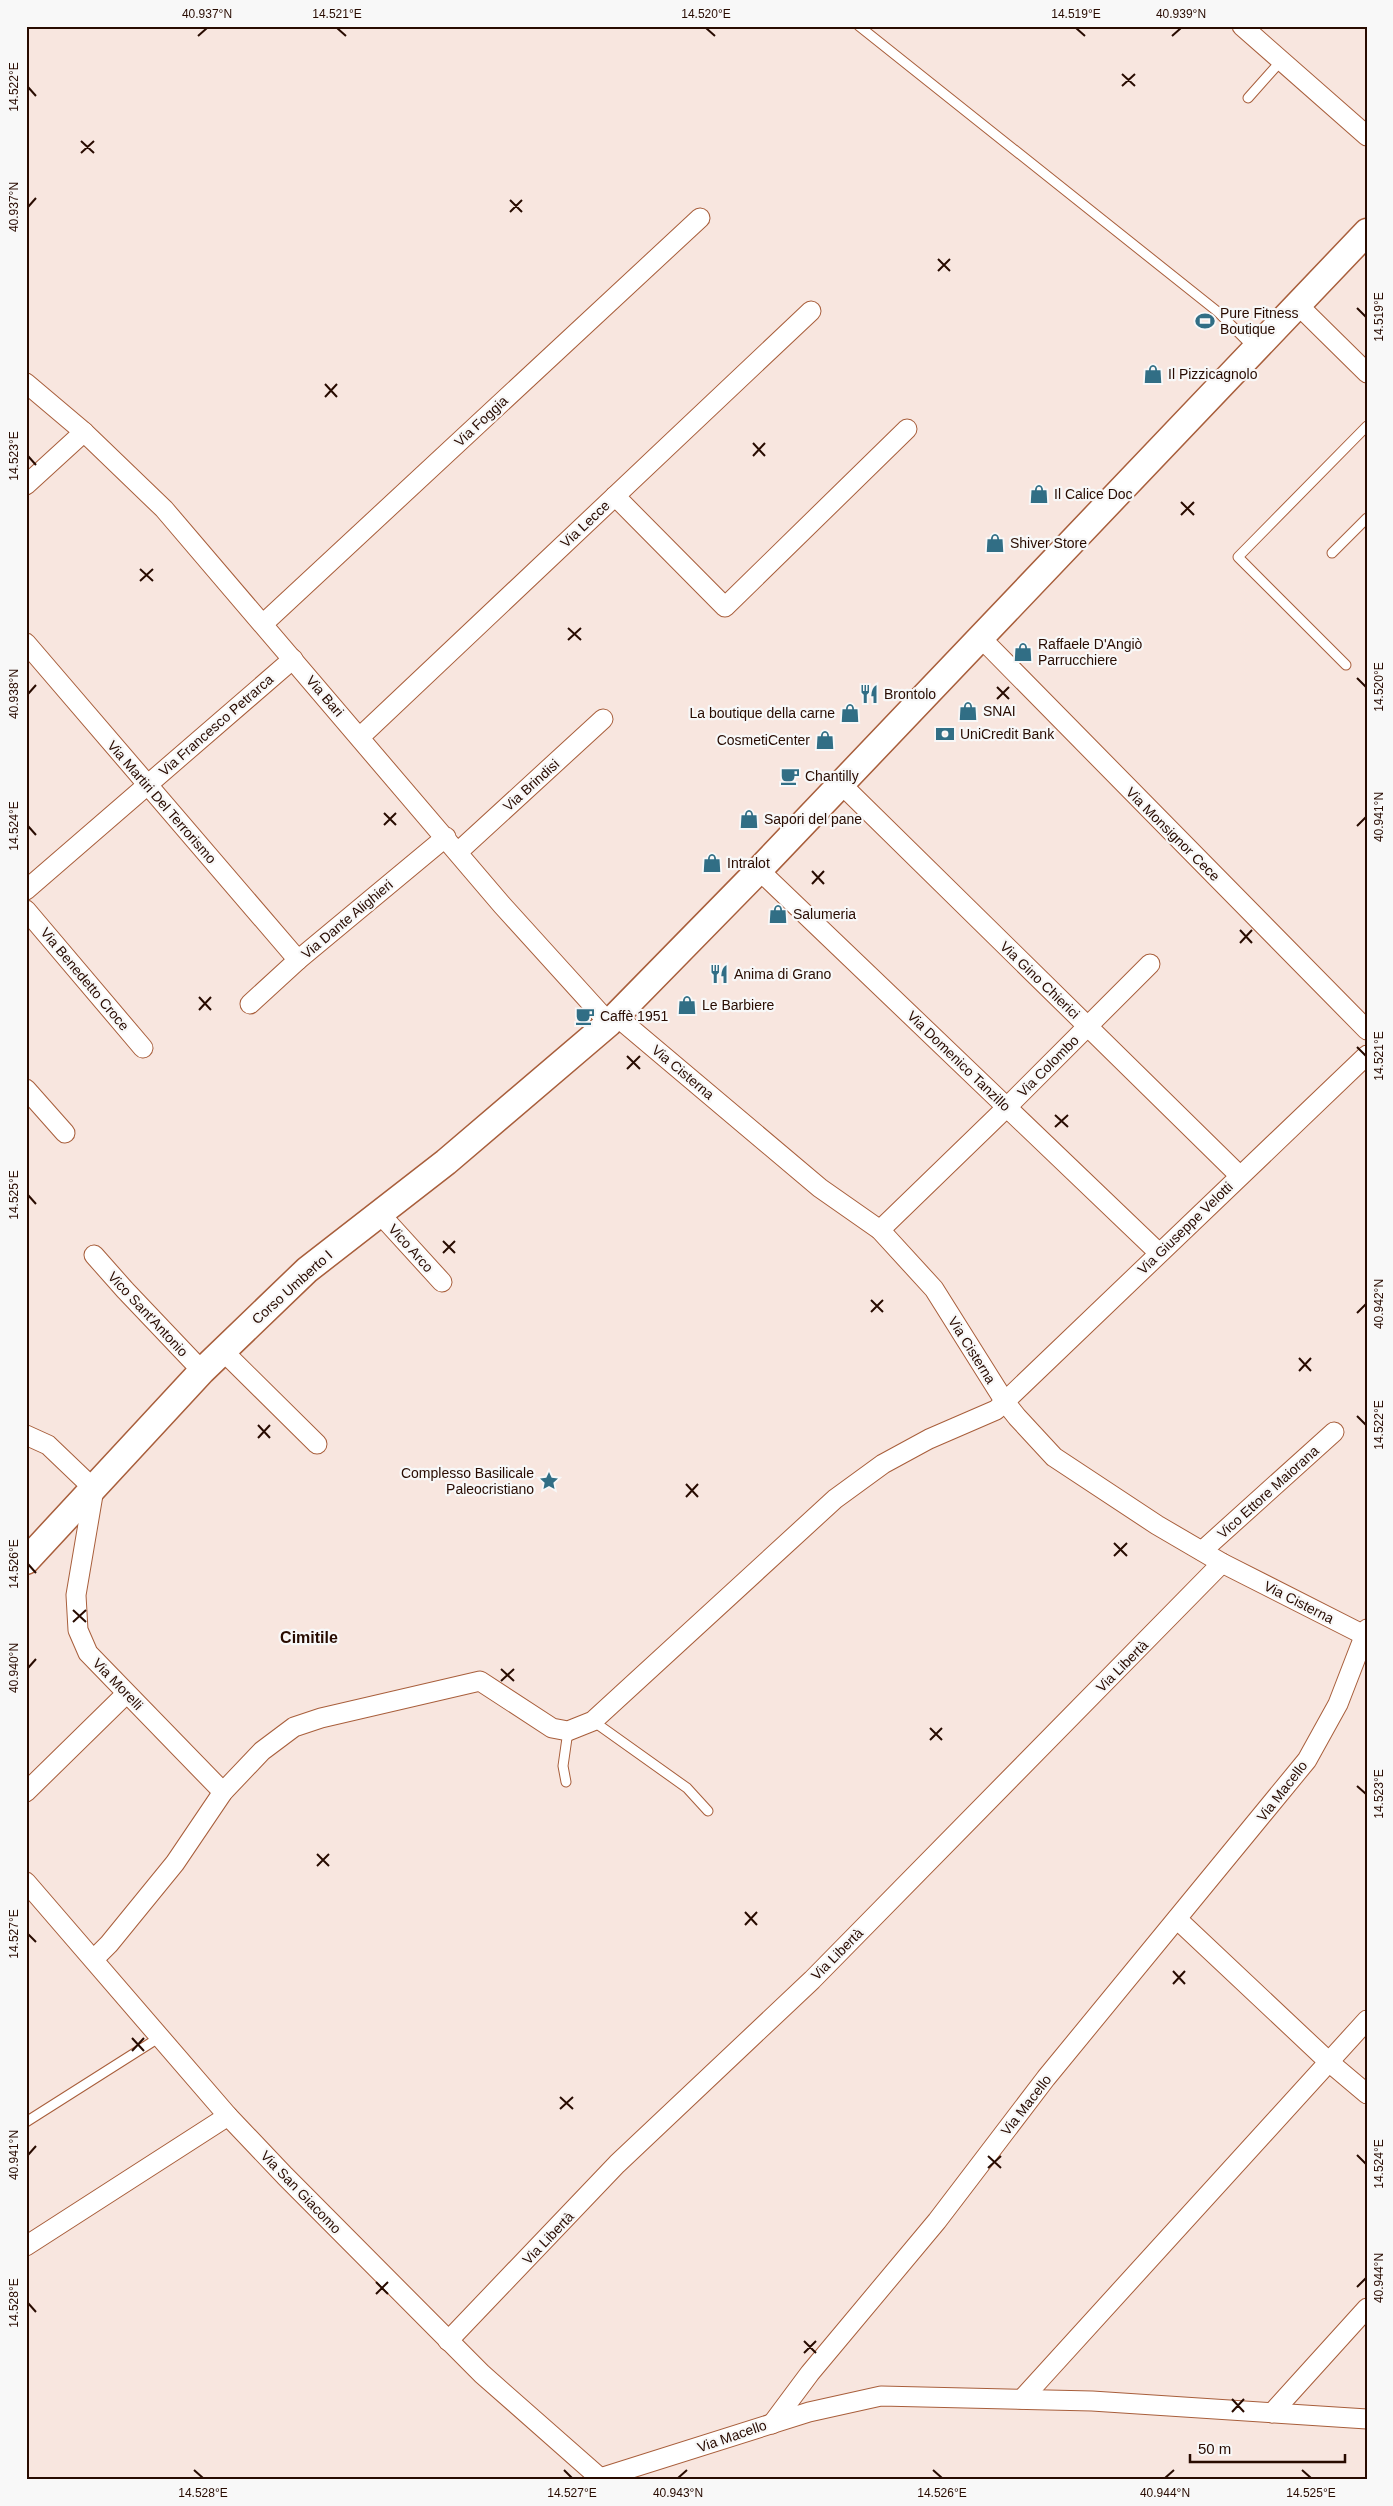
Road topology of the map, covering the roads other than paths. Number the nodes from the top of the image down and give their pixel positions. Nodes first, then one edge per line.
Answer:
1 (860, 26) edge
2 (1242, 26) edge
3 (1281, 61) junction
4 (1248, 98) dead end
5 (1367, 136) edge
6 (700, 218) dead end
7 (1367, 232) edge
8 (1298, 305) junction
9 (810, 311) dead end
10 (1255, 348) junction
11 (1367, 373) edge
12 (26, 383) edge
13 (1367, 426) edge
14 (907, 429) dead end
15 (84, 432) junction
16 (26, 485) edge
17 (615, 496) junction
18 (1367, 518) edge
19 (1332, 553) dead end
20 (263, 624) junction
21 (980, 637) junction
22 (26, 643) edge
23 (293, 659) junction
24 (1346, 665) dead end
25 (604, 719) dead end
26 (360, 736) junction
27 (841, 784) junction
28 (147, 785) junction
29 (446, 837) junction
30 (458, 852) junction
31 (759, 870) junction
32 (26, 890) edge
33 (26, 910) edge
34 (298, 960) junction
35 (1150, 964) dead end
36 (250, 1004) dead end
37 (612, 1020) junction
38 (1088, 1027) junction
39 (1367, 1030) edge
40 (143, 1048) dead end
41 (1367, 1055) edge
42 (26, 1089) edge
43 (1007, 1107) junction
44 (65, 1133) dead end
45 (1240, 1176) junction
46 (380, 1214) junction
47 (880, 1230) junction
48 (1159, 1253) junction
49 (94, 1255) dead end
50 (442, 1282) dead end
51 (223, 1351) junction
52 (202, 1372) junction
53 (1005, 1402) junction
54 (1334, 1432) dead end
55 (26, 1436) edge
56 (317, 1444) dead end
57 (94, 1489) junction
58 (30, 1549) edge
59 (1202, 1552) junction
60 (1222, 1563) junction
61 (1365, 1632) edge
62 (126, 1694) junction
63 (593, 1721) junction
64 (568, 1732) junction
65 (566, 1782) dead end
66 (26, 1792) edge
67 (223, 1792) junction
68 (708, 1811) dead end
69 (26, 1882) edge
70 (1177, 1918) junction
71 (94, 1959) junction
72 (1367, 2020) edge
73 (160, 2037) junction
74 (1329, 2062) junction
75 (1367, 2094) edge
76 (228, 2116) junction
77 (26, 2122) edge
78 (26, 2246) edge
79 (1367, 2308) edge
80 (448, 2341) junction
81 (1022, 2399) junction
82 (1272, 2413) junction
83 (1367, 2419) edge
84 (772, 2424) junction
85 (600, 2479) edge

1 - 10 lane
2 - 3 street
3 - 4 lane
3 - 5 street
6 - 20 street, Via Foggia
7 - 8 main road, Corso Umberto I
8 - 10 main road, Corso Umberto I
8 - 11 street
9 - 17 street, Via Lecce
10 - 21 main road, Corso Umberto I
12 - 15 street, Via Bari
13 - 24 lane
14 - 17 street
15 - 16 street
15 - 20 street, Via Bari
17 - 26 street, Via Lecce
18 - 19 lane
20 - 23 street, Via Bari
21 - 27 main road, Corso Umberto I
21 - 39 street, Via Monsignor Cece
22 - 28 street, Via Martiri Del Terrorismo
23 - 26 street, Via Bari
23 - 28 street, Via Francesco Petrarca
25 - 30 street, Via Brindisi
26 - 29 street, Via Bari
27 - 31 main road, Corso Umberto I
27 - 38 street, Via Gino Chierici
28 - 32 street, Via Francesco Petrarca
28 - 34 street, Via Martiri Del Terrorismo
29 - 30 street, Via Bari
29 - 34 street, Via Dante Alighieri
30 - 37 street, Via Bari
31 - 37 main road, Corso Umberto I
31 - 43 street, Via Domenico Tanzillo
33 - 40 street, Via Benedetto Croce
34 - 36 street, Via Dante Alighieri
35 - 38 street, Via Colombo
37 - 46 main road, Corso Umberto I
37 - 47 street, Via Cisterna
38 - 43 street, Via Colombo
38 - 45 street, Via Gino Chierici
41 - 45 street, Via Giuseppe Velotti
42 - 44 street
43 - 47 street, Via Colombo
43 - 48 street, Via Domenico Tanzillo
45 - 48 street, Via Giuseppe Velotti
46 - 50 street, Vico Arco
46 - 51 main road, Corso Umberto I
47 - 53 street, Via Cisterna
48 - 53 street, Via Giuseppe Velotti
49 - 52 street, Vico Sant'Antonio
51 - 52 main road, Corso Umberto I
51 - 56 street
52 - 57 main road, Corso Umberto I
53 - 59 street, Via Cisterna
53 - 63 street, Via Giuseppe Velotti
54 - 59 street, Vico Ettore Maiorana
55 - 57 street
57 - 58 main road, Corso Umberto I
57 - 62 street, Via Morelli
59 - 60 street, Via Cisterna
60 - 61 street, Via Cisterna
60 - 80 street, Via Libertà
61 - 70 street, Via Macello
62 - 66 street
62 - 67 street, Via Morelli
63 - 64 street, Via Giuseppe Velotti
63 - 68 lane
64 - 65 lane
64 - 67 street
67 - 71 street
69 - 71 street, Via San Giacomo
70 - 74 street
70 - 84 street, Via Macello
71 - 73 street, Via San Giacomo
72 - 74 street
73 - 76 street, Via San Giacomo
73 - 77 lane
74 - 75 street
74 - 81 street
76 - 78 street
76 - 80 street, Via San Giacomo
79 - 82 street
80 - 85 street, Via San Giacomo
81 - 82 street
81 - 84 street
82 - 83 street
84 - 85 street, Via Macello

